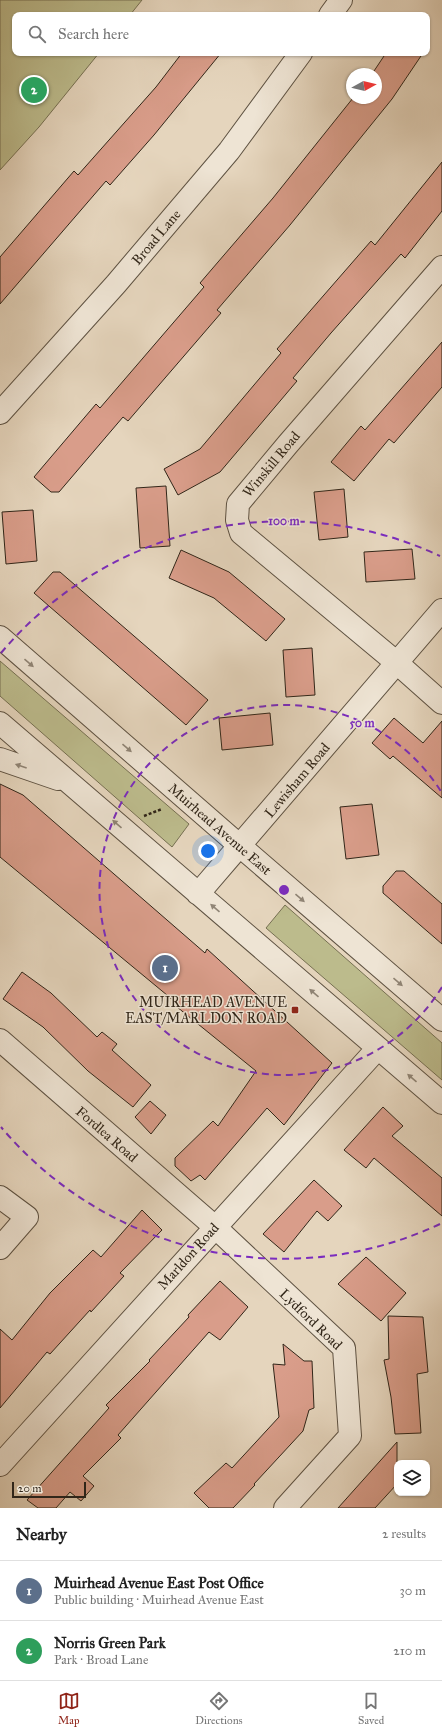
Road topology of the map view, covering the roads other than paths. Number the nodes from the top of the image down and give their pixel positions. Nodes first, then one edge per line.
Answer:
1 (341, 0) edge
2 (332, 12) edge
3 (300, 56) edge
4 (442, 267) edge
5 (0, 413) edge
6 (442, 610) edge
7 (0, 637) edge
8 (397, 663) junction
9 (442, 703) edge
10 (0, 722) edge
11 (0, 759) edge
12 (69, 782) junction
13 (240, 846) junction
14 (198, 894) junction
15 (442, 1020) edge
16 (0, 1040) edge
17 (378, 1048) junction
18 (442, 1103) edge
19 (0, 1197) edge
20 (215, 1227) junction
21 (0, 1248) edge
22 (0, 1465) edge
23 (285, 1508) edge

1 - 2 street
3 - 5 street, Broad Lane
4 - 8 street, Winskill Road
6 - 8 street, Lewisham Road
7 -> 13 street, Muirhead Avenue East
8 - 9 street, Winskill Road
8 - 13 street, Lewisham Road
10 - 12 street
12 -> 11 street
14 -> 12 street
13 - 14 street, Lewisham Road
13 -> 15 street, Muirhead Avenue East
17 -> 14 street
16 - 20 street, Fordlea Road
18 -> 17 street
17 - 20 street, Marldon Road
19 - 21 street
20 - 22 street, Marldon Road
20 - 23 street, Lydford Road

